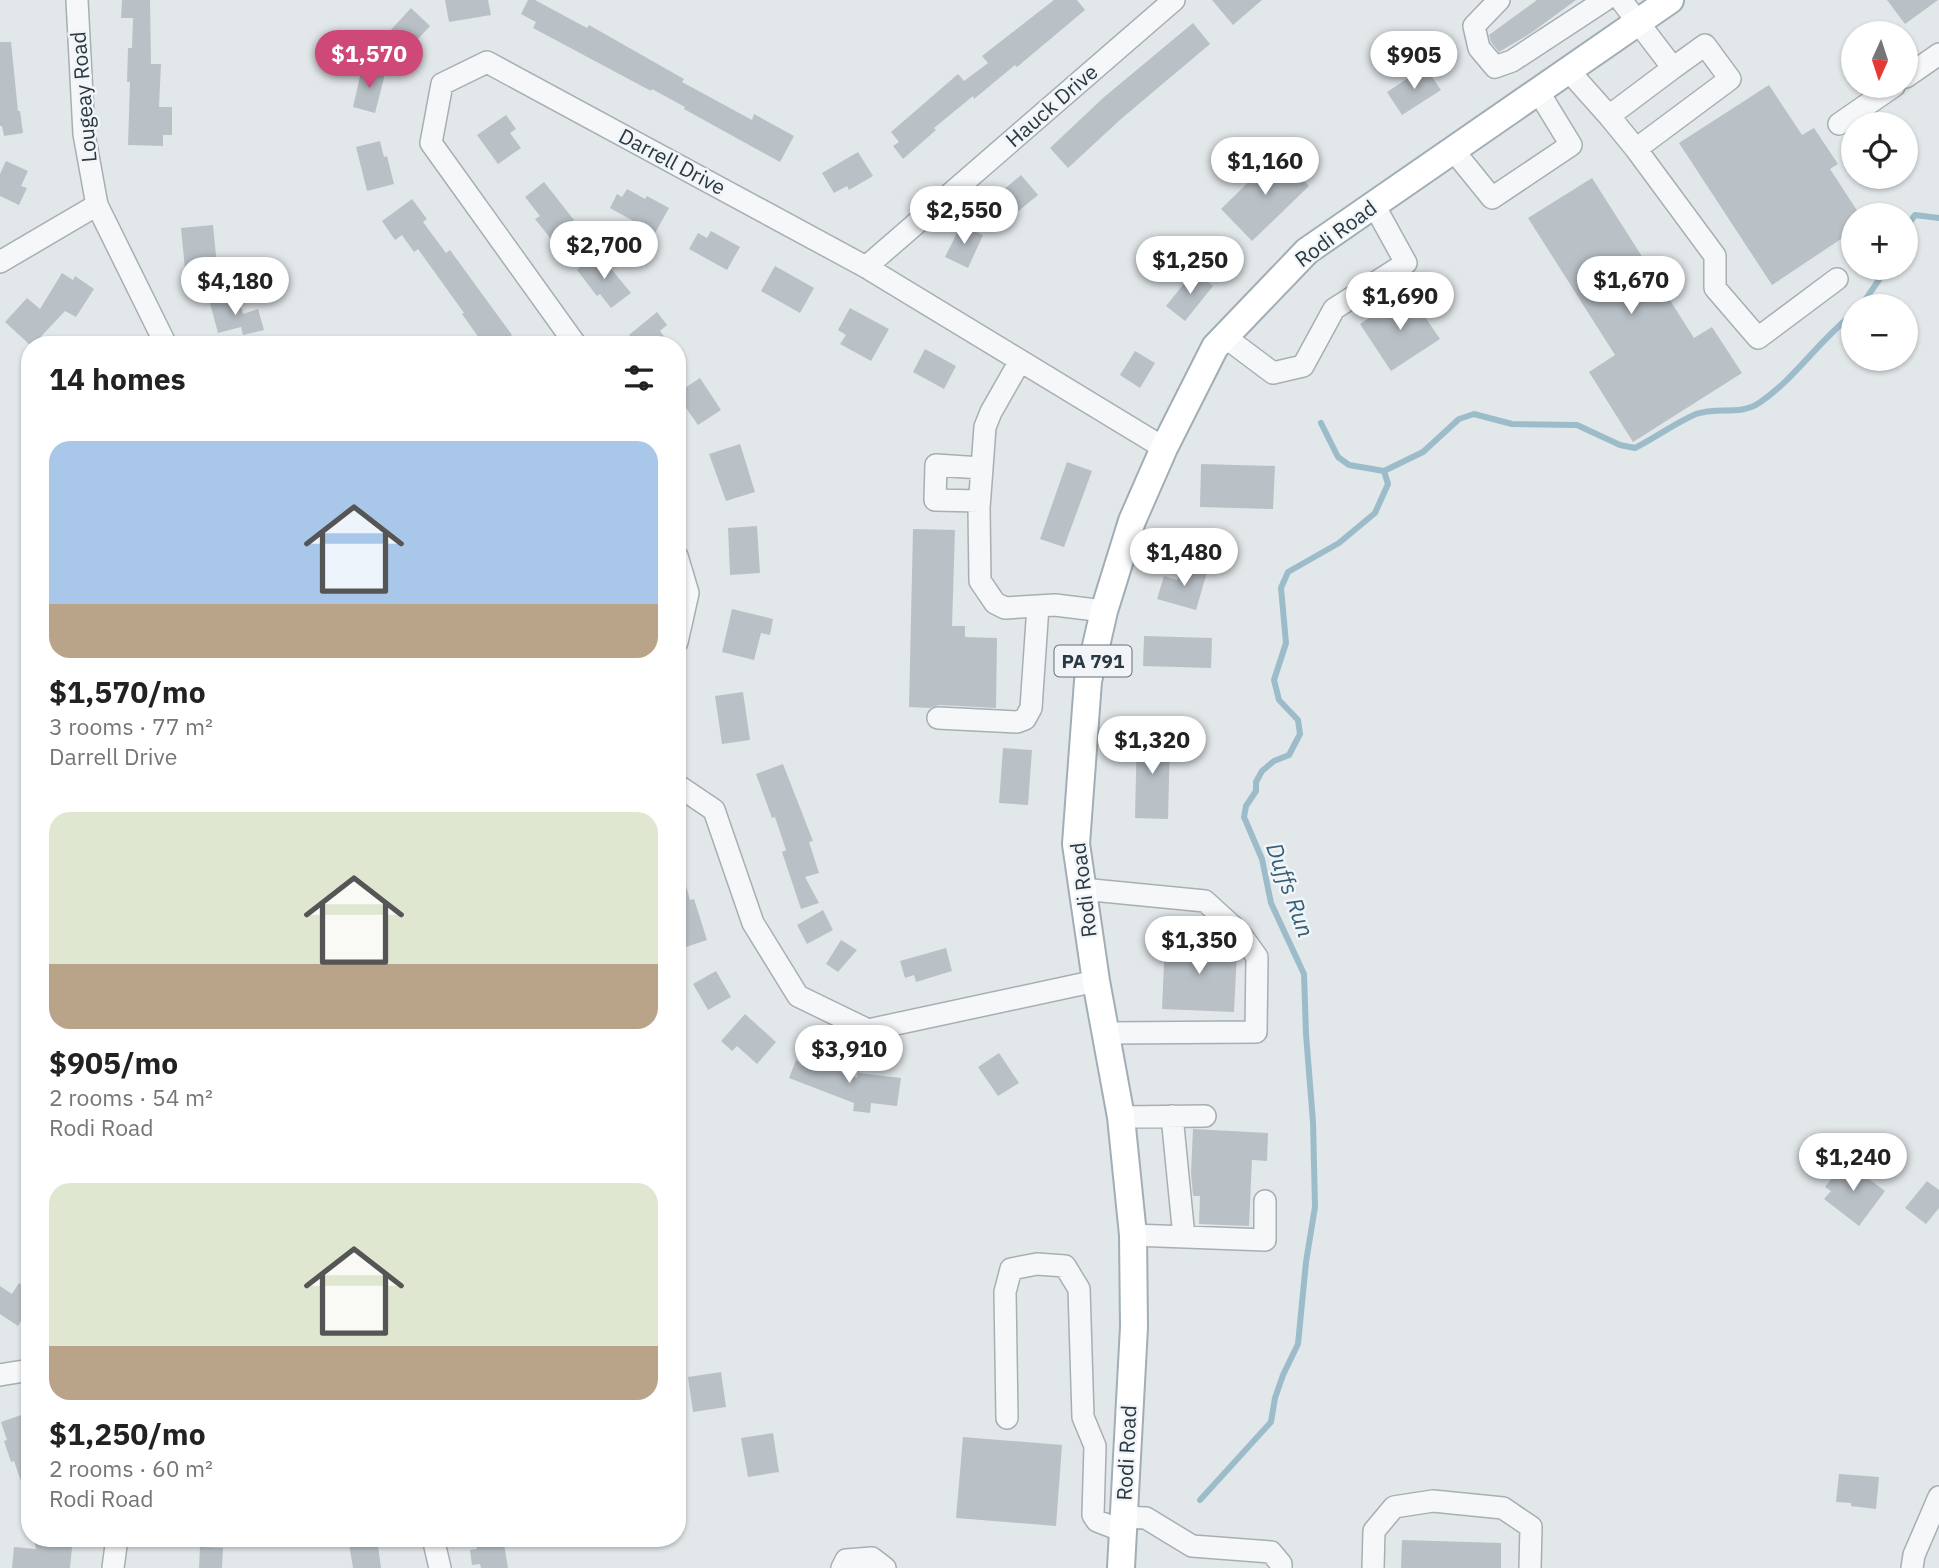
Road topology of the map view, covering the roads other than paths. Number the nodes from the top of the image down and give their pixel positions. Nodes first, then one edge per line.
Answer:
1 (77, 0) edge
2 (1174, 0) edge
3 (1499, 0) edge
4 (1605, 0) edge
5 (1622, 0) edge
6 (1670, 0) edge
7 (1638, 22) junction
8 (1939, 54) edge
9 (1673, 68) junction
10 (1918, 69) edge
11 (1568, 70) junction
12 (1538, 91) junction
13 (1877, 98) edge
14 (1609, 116) junction
15 (1839, 124) dead end
16 (1636, 149) junction
17 (1453, 150) junction
18 (97, 205) junction
19 (1374, 205) junction
20 (0, 262) edge
21 (866, 267) junction
22 (1837, 279) dead end
23 (162, 336) edge
24 (570, 336) edge
25 (1225, 337) junction
26 (1020, 361) junction
27 (1164, 449) junction
28 (981, 468) junction
29 (979, 501) junction
30 (1038, 606) junction
31 (1104, 611) junction
32 (939, 718) dead end
33 (686, 791) edge
34 (1082, 889) junction
35 (1096, 981) junction
36 (1107, 1033) junction
37 (1172, 1116) junction
38 (1205, 1116) dead end
39 (1121, 1117) junction
40 (1265, 1201) dead end
41 (1133, 1235) junction
42 (1184, 1237) junction
43 (21, 1372) edge
44 (0, 1375) edge
45 (1007, 1418) dead end
46 (1939, 1497) edge
47 (1124, 1524) junction
48 (116, 1547) edge
49 (435, 1547) edge
50 (113, 1568) edge
51 (440, 1568) edge
52 (842, 1568) edge
53 (884, 1568) edge
54 (1121, 1568) edge
55 (1281, 1568) edge
56 (1373, 1568) edge
57 (1530, 1568) edge
58 (1912, 1568) edge

1 - 18 street, Lougeay Road
2 - 21 street, Hauck Drive
3 - 4 street
5 - 7 street
6 - 7 main road, Rodi Road / PA 791
7 - 9 street
7 - 11 main road, Rodi Road / PA 791
8 - 10 street
9 - 14 street
9 - 16 street
11 - 12 main road, Rodi Road / PA 791
11 - 14 street
12 - 17 main road, Rodi Road / PA 791
12 - 17 street
13 - 15 street
14 - 16 street
16 - 22 street
17 - 19 main road, Rodi Road / PA 791
18 - 20 street
18 - 23 street, Lougeay Road
19 - 25 main road, Rodi Road / PA 791
19 - 25 street
21 - 24 street, Darrell Drive
21 - 26 street, Darrell Drive
25 - 27 main road, Rodi Road / PA 791
26 - 27 street, Darrell Drive
26 - 28 street
27 - 31 main road, Rodi Road / PA 791
28 - 29 street
28 - 29 street
29 - 30 street
30 - 31 street
30 - 32 street
31 - 34 main road, Rodi Road / PA 791
33 - 35 street
34 - 35 main road, Rodi Road / PA 791
34 - 36 street
35 - 36 main road, Rodi Road / PA 791
36 - 39 main road, Rodi Road / PA 791
37 - 38 street
37 - 39 street
37 - 42 street
39 - 41 main road, Rodi Road / PA 791
40 - 42 street
41 - 42 street
41 - 47 main road, Rodi Road / PA 791
43 - 44 street
45 - 47 street
46 - 58 street
47 - 54 main road, Rodi Road / PA 791
47 - 55 street
48 - 50 street
49 - 51 street
52 - 53 street
56 - 57 street

